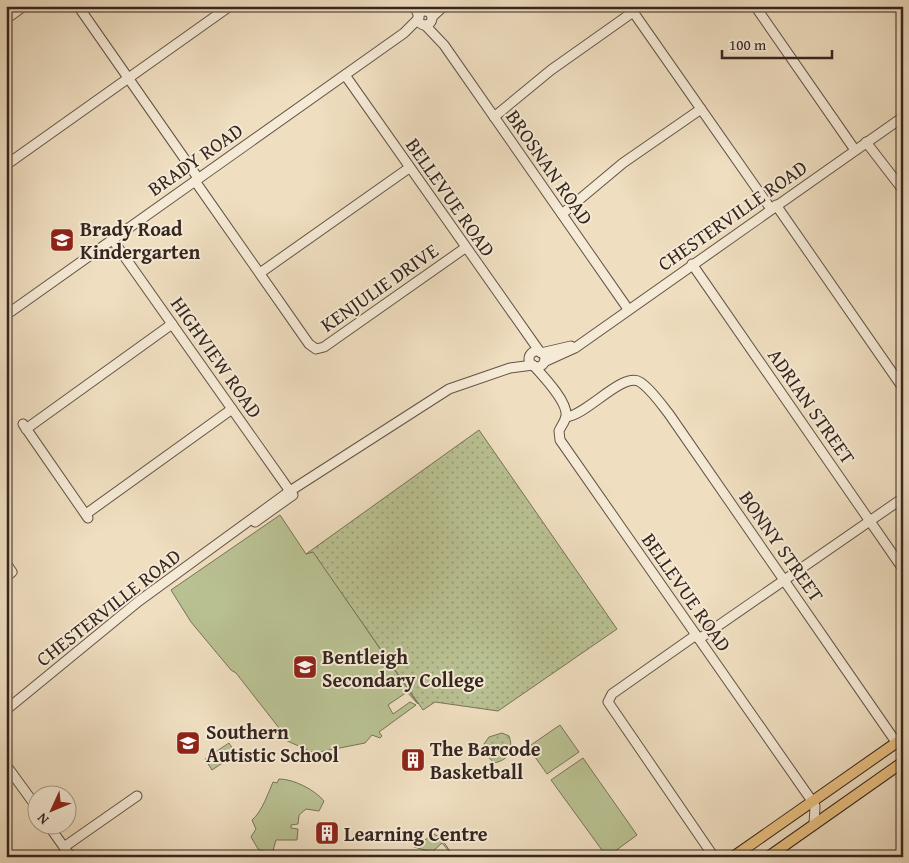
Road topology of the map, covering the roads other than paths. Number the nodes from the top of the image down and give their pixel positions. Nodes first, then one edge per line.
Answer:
1 (24, 6) edge
2 (78, 6) edge
3 (230, 6) edge
4 (414, 6) edge
5 (440, 6) edge
6 (444, 6) edge
7 (754, 6) edge
8 (631, 9) edge
9 (424, 17) edge
10 (6, 18) edge
11 (345, 74) junction
12 (128, 78) junction
13 (701, 109) junction
14 (494, 117) junction
15 (903, 117) edge
16 (866, 142) junction
17 (855, 150) junction
18 (6, 165) edge
19 (409, 168) junction
20 (196, 179) junction
21 (903, 190) edge
22 (773, 207) junction
23 (562, 214) junction
24 (112, 239) junction
25 (465, 248) junction
26 (692, 264) junction
27 (260, 273) junction
28 (628, 309) junction
29 (6, 315) edge
30 (172, 324) junction
31 (537, 360) junction
32 (903, 388) edge
33 (232, 409) junction
34 (566, 417) junction
35 (291, 493) junction
36 (903, 498) edge
37 (870, 521) junction
38 (6, 563) edge
39 (903, 569) edge
40 (9, 574) edge
41 (785, 581) junction
42 (697, 637) junction
43 (6, 710) edge
44 (900, 740) edge
45 (903, 762) edge
46 (6, 765) edge
47 (28, 795) edge
48 (137, 796) dead end
49 (812, 801) junction
50 (814, 825) junction
51 (56, 836) edge
52 (64, 847) junction
53 (734, 856) edge
54 (71, 857) edge
55 (714, 857) edge
56 (768, 857) edge

1 - 10 street
2 - 12 street
3 - 12 street
4 - 9 street, BROSNAN ROAD
5 - 9 street, BRADY ROAD
6 - 9 street, BRADY ROAD
7 - 17 street
8 - 13 street
8 - 14 street
9 - 11 street, BRADY ROAD
9 - 14 street, BROSNAN ROAD
11 - 19 street, BELLEVUE ROAD
11 - 20 street, BRADY ROAD
12 - 18 street
12 - 20 street
13 - 22 street
13 - 23 street
14 - 23 street, BROSNAN ROAD
15 - 16 street, CHESTERVILLE ROAD
16 - 17 street, CHESTERVILLE ROAD
16 - 21 street
17 - 22 street, CHESTERVILLE ROAD
19 - 25 street, BELLEVUE ROAD
19 - 27 street
20 - 24 street, BRADY ROAD
20 - 27 street
22 - 26 street, CHESTERVILLE ROAD
22 - 32 street
23 - 28 street, BROSNAN ROAD
24 - 29 street, BRADY ROAD
24 - 30 street, HIGHVIEW ROAD
25 - 27 street, KENJULIE DRIVE
25 - 31 street, BELLEVUE ROAD
26 - 28 street, CHESTERVILLE ROAD
26 - 37 street, ADRIAN STREET
28 - 31 street, CHESTERVILLE ROAD
30 - 33 street, HIGHVIEW ROAD
30 - 33 street
31 - 34 street, BELLEVUE ROAD
31 - 35 street, CHESTERVILLE ROAD
33 - 35 street, HIGHVIEW ROAD
34 - 41 street, BONNY STREET
34 - 42 street, BELLEVUE ROAD
35 - 43 street, CHESTERVILLE ROAD
36 - 37 street
37 - 39 street, ADRIAN STREET
37 - 41 street
38 - 40 street
41 - 42 street
41 - 44 street, BONNY STREET
42 - 49 street, BELLEVUE ROAD
42 - 55 street
44 - 49 main road
45 - 50 main road
46 - 47 street
48 - 52 street
49 - 50 street
49 - 53 main road
50 - 56 main road
51 - 52 street
52 - 54 street

